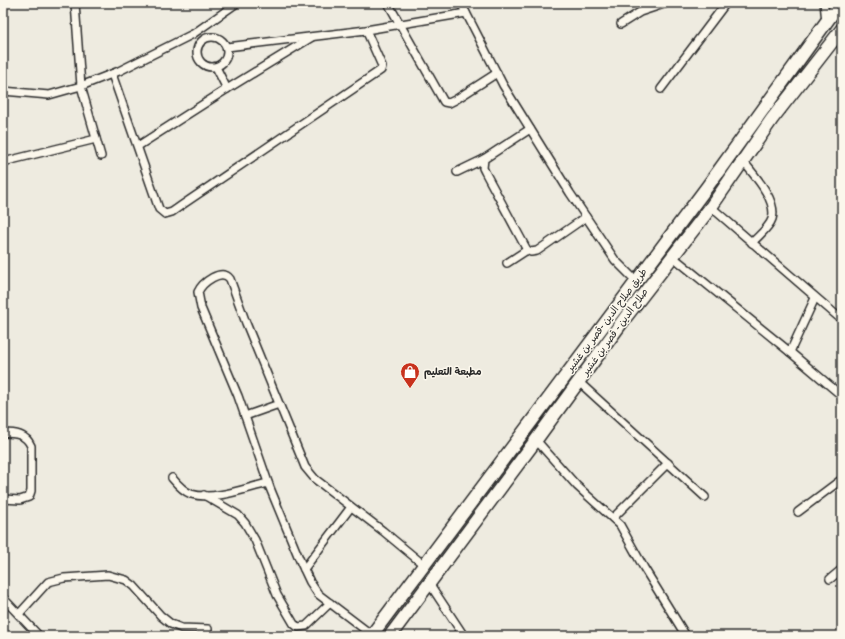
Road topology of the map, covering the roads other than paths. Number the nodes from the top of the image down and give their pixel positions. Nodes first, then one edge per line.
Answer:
1 (75, 3) edge
2 (237, 3) edge
3 (388, 3) edge
4 (461, 3) edge
5 (667, 3) edge
6 (726, 3) edge
7 (824, 3) edge
8 (840, 3) edge
9 (466, 13) junction
10 (826, 21) junction
11 (398, 24) junction
12 (621, 24) dead end
13 (842, 29) edge
14 (366, 30) junction
15 (194, 34) junction
16 (315, 35) junction
17 (200, 42) junction
18 (227, 48) junction
19 (803, 54) junction
20 (816, 64) junction
21 (216, 67) junction
22 (496, 73) junction
23 (112, 74) junction
24 (81, 86) junction
25 (227, 89) junction
26 (662, 89) dead end
27 (3, 91) edge
28 (530, 129) junction
29 (96, 139) junction
30 (138, 146) junction
31 (101, 156) dead end
32 (484, 159) junction
33 (743, 161) junction
34 (3, 162) edge
35 (458, 172) dead end
36 (710, 207) junction
37 (586, 217) junction
38 (752, 243) junction
39 (527, 250) junction
40 (672, 256) junction
41 (507, 263) dead end
42 (636, 281) junction
43 (815, 298) junction
44 (841, 317) edge
45 (790, 352) junction
46 (579, 382) junction
47 (842, 396) edge
48 (279, 404) junction
49 (245, 416) junction
50 (3, 433) edge
51 (536, 440) junction
52 (668, 463) junction
53 (172, 478) dead end
54 (842, 479) edge
55 (268, 483) junction
56 (204, 495) junction
57 (705, 497) dead end
58 (3, 499) edge
59 (351, 507) junction
60 (798, 512) dead end
61 (613, 518) junction
62 (424, 565) junction
63 (304, 569) junction
64 (842, 569) edge
65 (830, 579) dead end
66 (429, 583) junction
67 (3, 598) edge
68 (330, 604) junction
69 (19, 614) junction
70 (208, 628) dead end
71 (372, 635) edge
72 (39, 636) edge
73 (390, 636) edge
74 (464, 636) edge
75 (686, 636) edge

1 - 24 street
2 - 15 street
3 - 11 street
4 - 9 street
5 - 12 street
6 - 26 street
7 - 10 street
8 - 10 highway, طريق صلاح الدين -قصر بن غشير
9 - 11 street
9 - 22 street
10 - 19 highway, طريق صلاح الدين -قصر بن غشير
11 - 14 street
11 - 22 street
13 - 20 highway, صلاح الدين - قصر بن غشير
14 - 16 street
14 - 30 street
15 - 17 street
15 - 23 street
16 - 18 street
16 - 25 street
17 - 18 street
17 - 21 street
18 - 21 street
19 - 20 highway
19 - 42 highway, طريق صلاح الدين -قصر بن غشير
20 - 33 highway, صلاح الدين - قصر بن غشير
21 - 25 street
22 - 28 street
23 - 24 street
23 - 30 street
24 - 27 street
24 - 29 street
25 - 30 street
28 - 32 street
28 - 37 street
29 - 31 street
29 - 34 street
32 - 35 street
32 - 39 street
33 - 36 highway, صلاح الدين - قصر بن غشير
33 - 38 street
36 - 38 street
36 - 40 highway, صلاح الدين - قصر بن غشير
37 - 39 street
37 - 42 street
38 - 43 street
39 - 41 street
40 - 45 street
40 - 46 highway, صلاح الدين - قصر بن غشير
42 - 62 highway, طريق صلاح الدين -قصر بن غشير
43 - 44 street
43 - 45 street
45 - 47 street
46 - 51 highway, صلاح الدين - قصر بن غشير
46 - 52 street
48 - 49 street
48 - 49 street
48 - 59 street
49 - 55 street
50 - 58 street
51 - 61 street
51 - 66 highway, صلاح الدين - قصر بن غشير
52 - 57 street
52 - 61 street
53 - 56 street
54 - 60 street
55 - 56 street
55 - 63 street
56 - 68 street
59 - 62 street
59 - 63 street
61 - 75 street
62 - 71 highway, طريق صلاح الدين -قصر بن غشير
63 - 68 street
64 - 65 street
66 - 73 highway, صلاح الدين - قصر بن غشير
66 - 74 street
67 - 69 street
68 - 71 street
69 - 70 street
69 - 72 street

